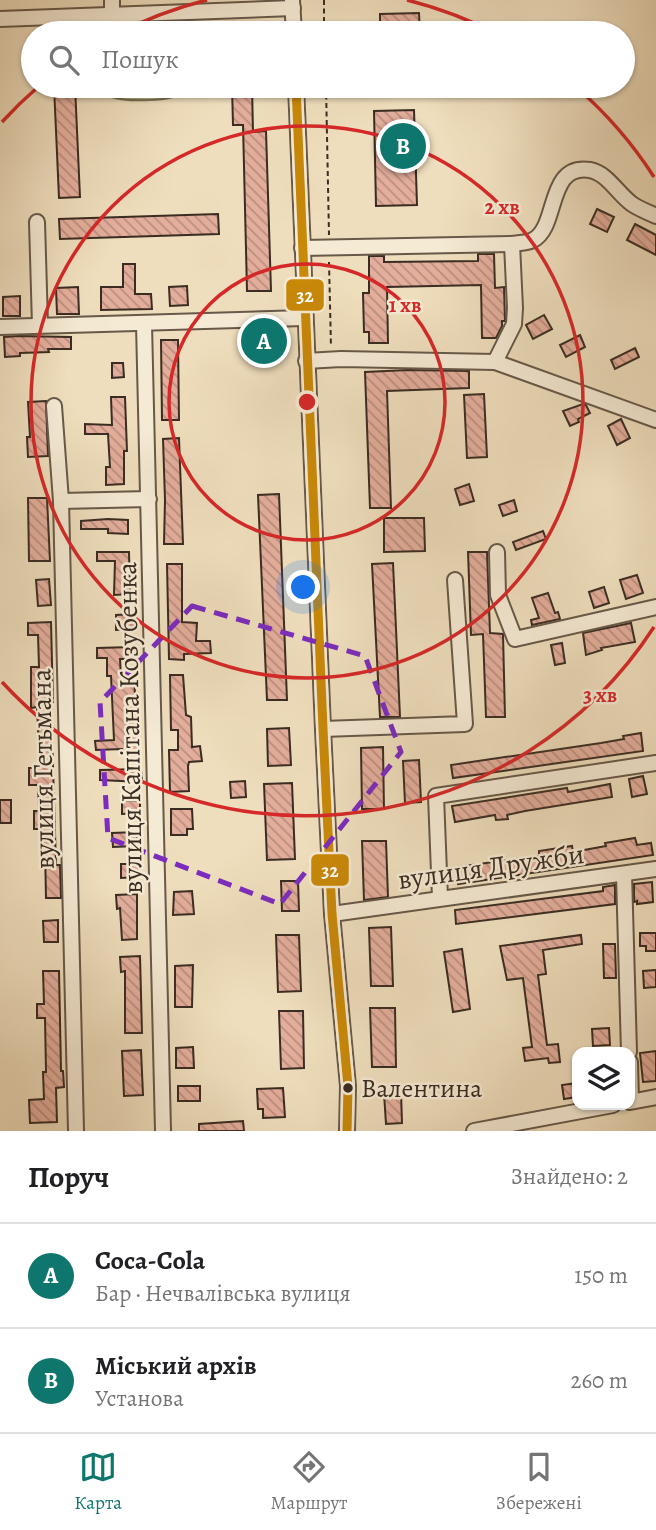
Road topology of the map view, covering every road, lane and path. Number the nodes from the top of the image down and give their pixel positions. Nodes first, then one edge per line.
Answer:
1 (324, 0) edge
2 (292, 4) edge
3 (112, 8) edge
4 (0, 19) edge
5 (324, 21) edge
6 (297, 98) edge
7 (326, 98) edge
8 (656, 216) edge
9 (37, 222) dead end
10 (512, 244) junction
11 (329, 247) junction
12 (303, 248) junction
13 (304, 318) junction
14 (144, 324) junction
15 (40, 325) junction
16 (0, 327) edge
17 (331, 360) junction
18 (306, 361) junction
19 (495, 362) junction
20 (54, 406) dead end
21 (656, 420) edge
22 (149, 499) junction
23 (61, 501) junction
24 (497, 552) dead end
25 (455, 580) dead end
26 (656, 607) edge
27 (323, 729) junction
28 (656, 763) edge
29 (656, 869) edge
30 (624, 874) junction
31 (440, 898) junction
32 (332, 914) junction
33 (629, 1047) edge
34 (656, 1097) edge
35 (635, 1101) edge
36 (586, 1110) edge
37 (76, 1131) edge
38 (163, 1131) edge
39 (348, 1131) edge
40 (474, 1131) edge

1 - 5 path
2 - 3 street
3 - 4 street
6 - 12 street
7 - 11 path
8 - 10 street
9 - 15 street
10 - 11 street
10 - 19 street
11 - 12 street
11 - 17 path
12 - 13 street
13 - 14 street
13 - 18 street
14 - 15 street
14 - 22 street, вулиця Капітана Козубенка
15 - 16 street
17 - 18 street
17 - 19 street
18 - 27 street
19 - 21 street
20 - 23 street, вулиця Гетьмана
22 - 23 street
22 - 38 street, вулиця Капітана Козубенка
23 - 37 street, вулиця Гетьмана
24 - 26 street
25 - 27 street
27 - 32 street
28 - 31 street
29 - 30 street, вулиця Дружби
30 - 31 street, вулиця Дружби
30 - 33 street
31 - 32 street, вулиця Дружби
32 - 39 street
34 - 35 street
36 - 40 street

